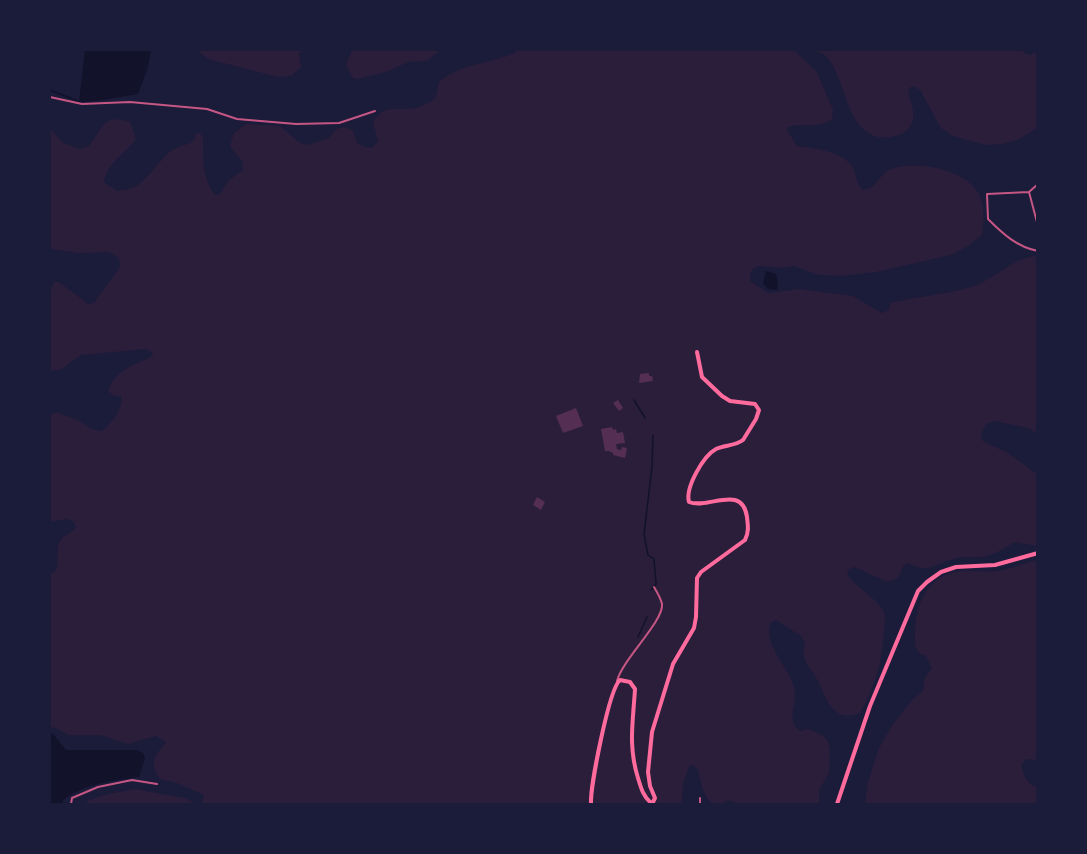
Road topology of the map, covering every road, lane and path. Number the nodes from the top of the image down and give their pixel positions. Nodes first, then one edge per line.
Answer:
1 (50, 97) edge
2 (375, 111) dead end
3 (1038, 184) edge
4 (1029, 192) junction
5 (1038, 226) edge
6 (1038, 251) edge
7 (697, 352) dead end
8 (1038, 553) edge
9 (654, 587) dead end
10 (617, 681) junction
11 (157, 784) dead end
12 (700, 798) dead end
13 (71, 804) edge
14 (591, 804) edge
15 (700, 804) edge
16 (837, 804) edge

1 - 2 street
3 - 4 street
4 - 5 street
4 - 6 street
7 - 10 main road
8 - 16 main road
9 - 10 street
10 - 14 main road
11 - 13 street
12 - 15 street

